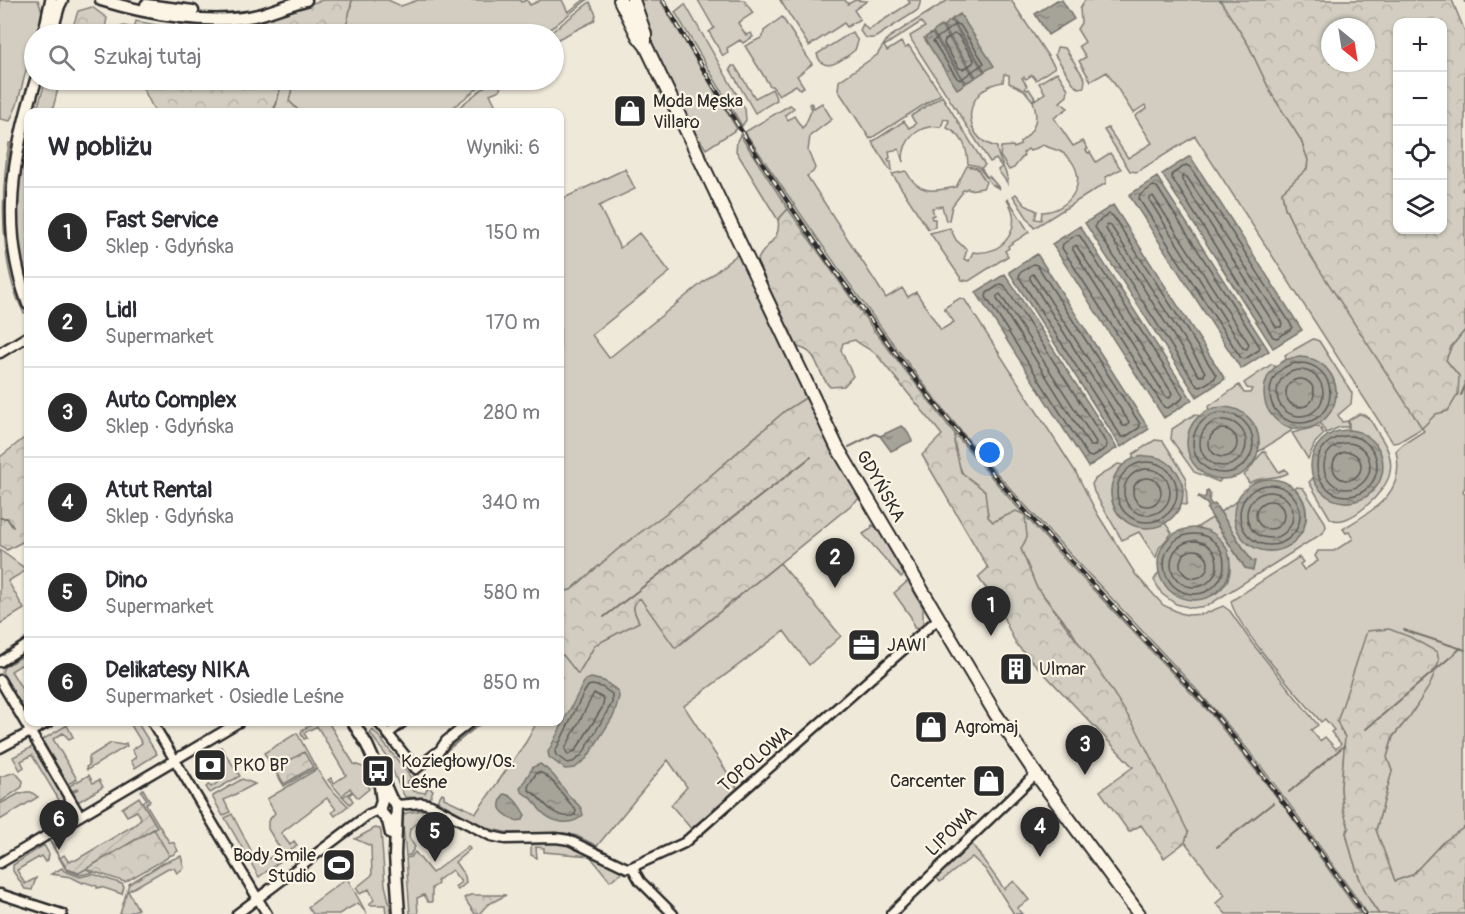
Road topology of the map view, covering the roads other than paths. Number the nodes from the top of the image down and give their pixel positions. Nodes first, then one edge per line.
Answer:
1 (51, 0) edge
2 (62, 0) edge
3 (101, 0) edge
4 (122, 0) edge
5 (306, 0) edge
6 (620, 0) edge
7 (633, 0) edge
8 (274, 8) junction
9 (46, 24) edge
10 (54, 24) edge
11 (646, 46) junction
12 (33, 90) edge
13 (28, 108) edge
14 (24, 121) edge
15 (24, 294) edge
16 (24, 338) edge
17 (0, 353) edge
18 (938, 619) junction
19 (24, 647) edge
20 (0, 662) edge
21 (0, 680) edge
22 (24, 720) edge
23 (27, 726) edge
24 (42, 726) edge
25 (154, 726) edge
26 (232, 726) edge
27 (355, 726) edge
28 (381, 726) edge
29 (399, 726) edge
30 (466, 726) edge
31 (31, 732) junction
32 (388, 734) junction
33 (0, 748) edge
34 (175, 760) junction
35 (1036, 774) junction
36 (388, 807) junction
37 (80, 816) junction
38 (0, 863) edge
39 (632, 867) junction
40 (0, 894) edge
41 (258, 898) junction
42 (62, 914) edge
43 (237, 914) edge
44 (267, 914) edge
45 (399, 914) edge
46 (673, 914) edge
47 (891, 914) edge
48 (1139, 914) edge

1 - 9 street
2 - 10 street
3 - 8 street
4 - 8 street
5 - 8 street
6 - 11 main road, GDYŃSKA
7 - 11 main road, GDYŃSKA
11 - 18 main road, GDYŃSKA
12 - 13 street
14 - 15 street
16 - 17 street
18 - 35 main road, GDYŃSKA
18 - 39 street, TOPOLOWA
19 - 20 street
21 - 22 street
23 - 31 street
24 - 31 street
25 - 34 street
26 - 34 street
27 - 36 street
28 - 32 street
29 - 32 street
30 - 32 street
31 - 33 street
31 - 37 street
34 - 37 street
34 - 41 street
35 - 47 street, LIPOWA
35 - 48 main road, GDYŃSKA
36 - 39 street
36 - 41 street
36 - 45 street
37 - 38 street
39 - 46 street
40 - 42 street
41 - 43 street
41 - 44 street

